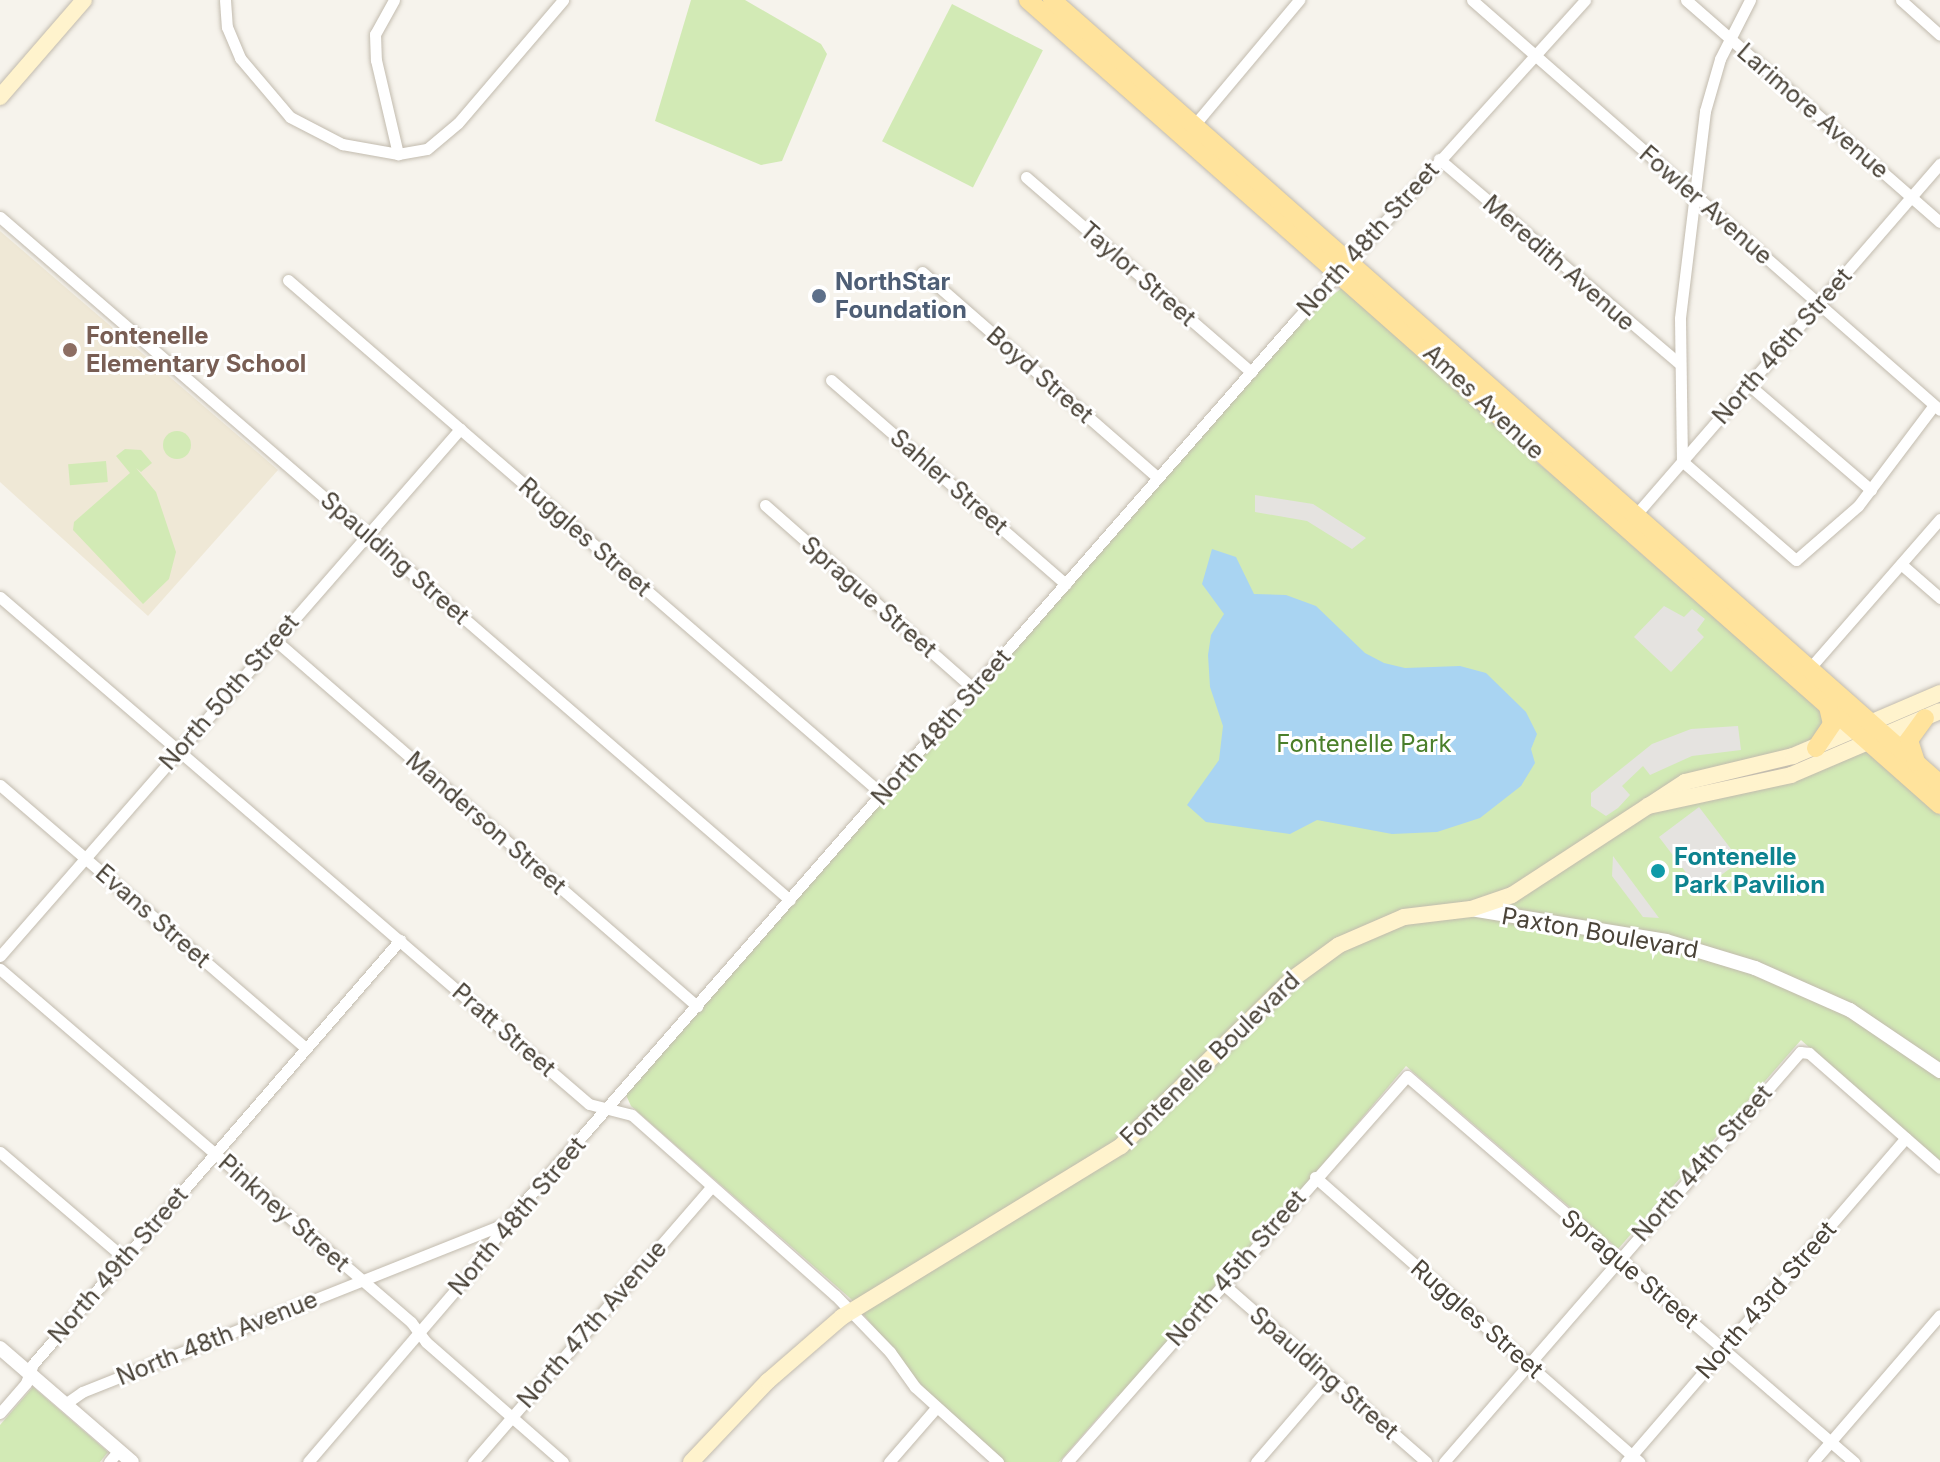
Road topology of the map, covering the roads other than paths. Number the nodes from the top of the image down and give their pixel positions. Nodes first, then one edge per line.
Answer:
1 (84, 0) edge
2 (225, 0) edge
3 (394, 0) edge
4 (563, 0) edge
5 (1028, 0) edge
6 (1052, 0) edge
7 (1299, 0) edge
8 (1472, 0) edge
9 (1585, 0) edge
10 (1686, 0) edge
11 (1750, 0) edge
12 (1901, 0) edge
13 (1939, 30) edge
14 (1730, 38) junction
15 (1535, 54) junction
16 (0, 97) edge
17 (1190, 130) junction
18 (398, 154) junction
19 (1439, 159) junction
20 (1940, 164) edge
21 (1026, 177) dead end
22 (1694, 195) junction
23 (1911, 197) junction
24 (0, 217) edge
25 (1940, 222) edge
26 (1346, 265) junction
27 (922, 272) dead end
28 (288, 280) dead end
29 (1819, 304) junction
30 (1680, 364) junction
31 (1251, 372) junction
32 (831, 380) dead end
33 (1749, 385) junction
34 (1937, 407) edge
35 (460, 429) junction
36 (1682, 461) junction
37 (1158, 478) junction
38 (1871, 490) junction
39 (765, 505) dead end
40 (1940, 519) edge
41 (1629, 522) junction
42 (367, 534) junction
43 (1901, 564) junction
44 (1066, 584) junction
45 (1695, 589) junction
46 (0, 597) edge
47 (1940, 598) edge
48 (1773, 637) junction
49 (275, 640) junction
50 (1809, 669) junction
51 (974, 689) junction
52 (1940, 693) edge
53 (1828, 706) junction
54 (1933, 714) edge
55 (1871, 733) junction
56 (1816, 748) junction
57 (179, 750) junction
58 (1916, 762) junction
59 (1940, 784) edge
60 (0, 785) edge
61 (882, 794) junction
62 (1940, 805) edge
63 (1648, 806) junction
64 (85, 858) junction
65 (1512, 895) junction
66 (790, 900) junction
67 (1471, 909) junction
68 (1519, 917) junction
69 (400, 940) junction
70 (0, 956) edge
71 (0, 969) edge
72 (697, 1006) junction
73 (306, 1048) junction
74 (1940, 1071) edge
75 (1407, 1076) joint
76 (606, 1109) junction
77 (1906, 1138) junction
78 (0, 1152) edge
79 (215, 1154) junction
80 (1940, 1168) edge
81 (1315, 1177) junction
82 (711, 1187) junction
83 (505, 1224) junction
84 (124, 1258) junction
85 (1619, 1258) junction
86 (362, 1281) junction
87 (1223, 1284) junction
88 (849, 1312) junction
89 (1940, 1315) edge
90 (419, 1332) junction
91 (0, 1348) edge
92 (1724, 1349) junction
93 (1528, 1364) junction
94 (30, 1373) junction
95 (1329, 1377) junction
96 (65, 1404) junction
97 (936, 1408) junction
98 (0, 1413) edge
99 (512, 1417) junction
100 (1831, 1442) junction
101 (114, 1456) edge
102 (1633, 1460) edge
103 (132, 1462) edge
104 (308, 1462) edge
105 (473, 1462) edge
106 (563, 1462) edge
107 (691, 1462) edge
108 (889, 1462) edge
109 (998, 1462) edge
110 (1067, 1462) edge
111 (1256, 1462) edge
112 (1426, 1462) edge
113 (1444, 1462) edge
114 (1813, 1462) edge
115 (1854, 1462) edge

1 - 16 main road
2 - 18 street
3 - 18 street
4 - 18 street
5 - 17 main road, Ames Avenue
6 - 17 main road, Ames Avenue
7 - 17 street
8 - 15 street, Fowler Avenue
9 - 15 street, North 48th Street
10 - 14 street, Larimore Avenue
11 - 14 street
12 - 13 street
14 - 22 street
14 - 23 street, Larimore Avenue
15 - 19 street, North 48th Street
15 - 22 street, Fowler Avenue
17 - 26 main road, Ames Avenue
19 - 26 street, North 48th Street
19 - 30 street, Meredith Avenue
20 - 23 street, North 46th Street
21 - 31 street, Taylor Street
22 - 29 street, Fowler Avenue
22 - 30 street
23 - 25 street, Larimore Avenue
23 - 29 street, North 46th Street
24 - 42 street, Spaulding Street
26 - 31 street, North 48th Street
26 - 41 main road, Ames Avenue
27 - 37 street, Boyd Street
28 - 35 street, Ruggles Street
29 - 33 street, North 46th Street
29 - 34 street, Fowler Avenue
30 - 36 street
31 - 37 street, North 48th Street
32 - 44 street, Sahler Street
33 - 36 street, North 46th Street
33 - 38 street
34 - 38 street
35 - 42 street, North 50th Street
35 - 61 street, Ruggles Street
36 - 38 street
36 - 41 street, North 46th Street
37 - 44 street, North 48th Street
39 - 51 street, Sprague Street
40 - 43 street
41 - 45 main road, Ames Avenue
41 - 48 main road, Ames Avenue
42 - 49 street, North 50th Street
42 - 66 street, Spaulding Street
43 - 47 street
43 - 50 street
44 - 51 street, North 48th Street
45 - 48 main road
45 - 53 main road, Ames Avenue
46 - 57 street, Pratt Street
48 - 50 main road, Ames Avenue
49 - 57 street, North 50th Street
49 - 72 street, Manderson Street
50 - 55 main road, Ames Avenue
51 - 61 street, North 48th Street
52 - 55 main road, Fontenelle Boulevard
53 - 55 main road, Ames Avenue
53 - 56 main road
54 - 55 main road, Fontenelle Boulevard
54 - 58 main road
55 - 56 main road, Fontenelle Boulevard
55 - 58 main road, Ames Avenue
55 - 62 main road, Ames Avenue
55 - 63 main road, Fontenelle Boulevard
56 - 63 main road, Fontenelle Boulevard
57 - 64 street, North 50th Street
57 - 69 street, Pratt Street
58 - 59 main road, Ames Avenue
60 - 64 street, Evans Street
61 - 66 street, North 48th Street
63 - 65 main road, Fontenelle Boulevard
64 - 70 street, North 50th Street
64 - 73 street, Evans Street
65 - 67 main road, Fontenelle Boulevard
65 - 68 street
66 - 72 street, North 48th Street
67 - 68 street, Paxton Boulevard
67 - 88 main road, Fontenelle Boulevard
68 - 74 street, Paxton Boulevard
69 - 73 street, North 49th Street
69 - 76 street, Pratt Street
71 - 79 street, Pinkney Street
72 - 76 street, North 48th Street
73 - 79 street, North 49th Street
75 - 81 street, North 45th Street
75 - 85 street, Sprague Street
76 - 82 street, Pratt Street
76 - 83 street, North 48th Street
77 - 80 street
77 - 85 street, North 44th Street
77 - 92 street, North 43rd Street
78 - 84 street
79 - 84 street, North 49th Street
79 - 86 street, Pinkney Street
81 - 87 street, North 45th Street
81 - 93 street, Ruggles Street
82 - 88 street, Pratt Street
82 - 99 street, North 47th Avenue
83 - 86 street, North 48th Avenue
83 - 90 street, North 48th Street
84 - 94 street, North 49th Street
85 - 92 street, Sprague Street
85 - 93 street, North 44th Street
86 - 90 street, Pinkney Street
86 - 96 street, North 48th Avenue
87 - 95 street, Spaulding Street
87 - 110 street, North 45th Street
88 - 97 street, Pratt Street
88 - 107 main road, Fontenelle Boulevard
89 - 100 street
90 - 99 street, Pinkney Street
90 - 104 street, North 48th Street
91 - 94 street
92 - 100 street, Sprague Street
92 - 102 street, North 43rd Street
93 - 102 street, Ruggles Street
93 - 113 street, North 44th Street
94 - 96 street
94 - 98 street, North 49th Street
95 - 111 street
95 - 112 street, Spaulding Street
96 - 101 street
97 - 108 street
97 - 109 street, Pratt Street
99 - 105 street, North 47th Avenue
99 - 106 street, Pinkney Street
100 - 114 street
100 - 115 street, Sprague Street
101 - 103 street

